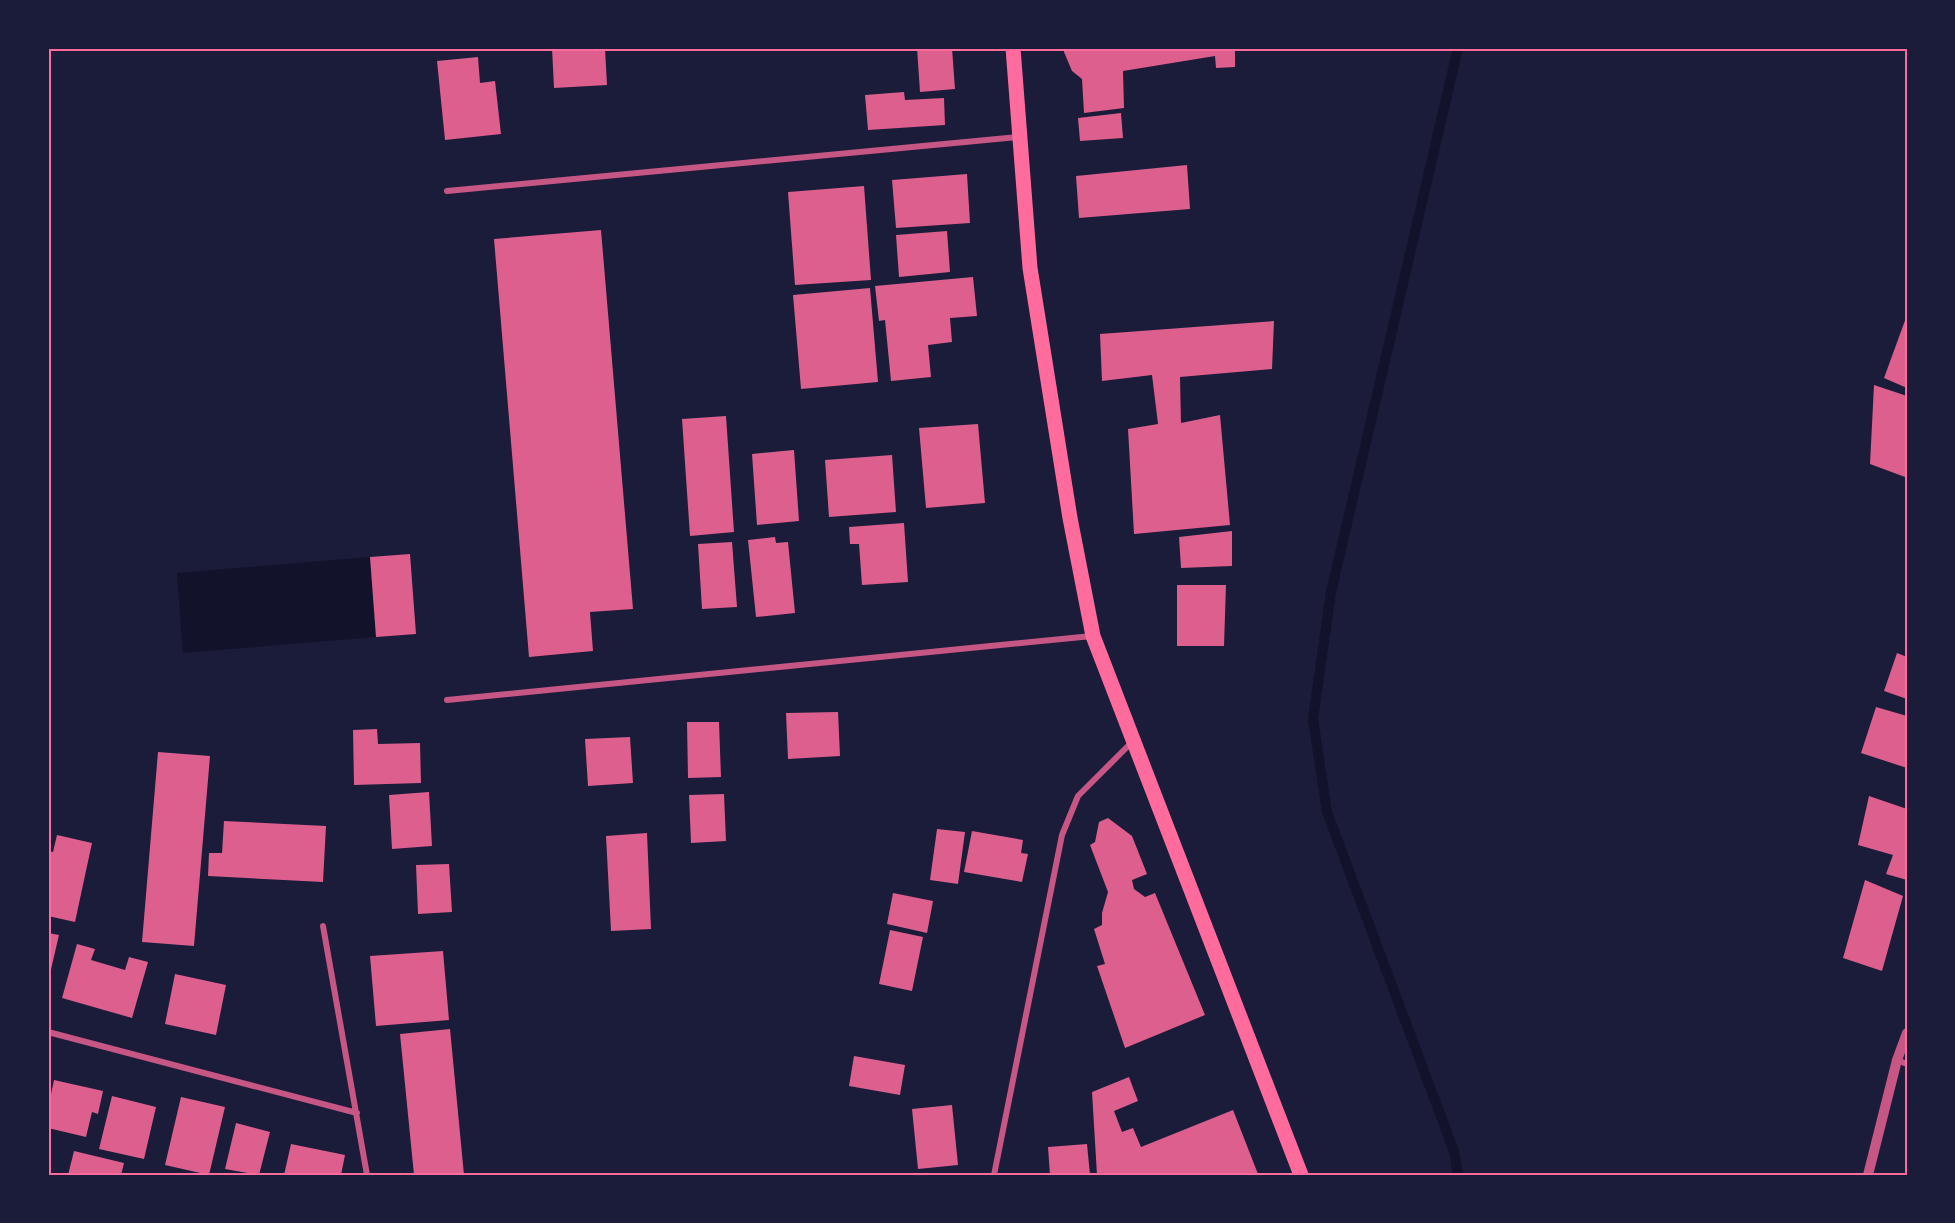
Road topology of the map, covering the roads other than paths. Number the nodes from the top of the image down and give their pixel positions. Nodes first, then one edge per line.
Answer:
1 (1013, 48) edge
2 (1019, 137) junction
3 (447, 191) dead end
4 (1093, 636) junction
5 (447, 700) dead end
6 (1132, 742) junction
7 (323, 926) dead end
8 (48, 1032) edge
9 (1907, 1033) edge
10 (1902, 1062) edge
11 (357, 1113) junction
12 (367, 1175) edge
13 (994, 1175) edge
14 (1300, 1175) edge
15 (1869, 1175) edge

1 - 2 main road
2 - 3 street
2 - 4 main road
4 - 5 street
4 - 6 main road
6 - 13 street
6 - 14 main road
7 - 11 street
8 - 11 street
9 - 10 street
10 - 15 street
11 - 12 street

